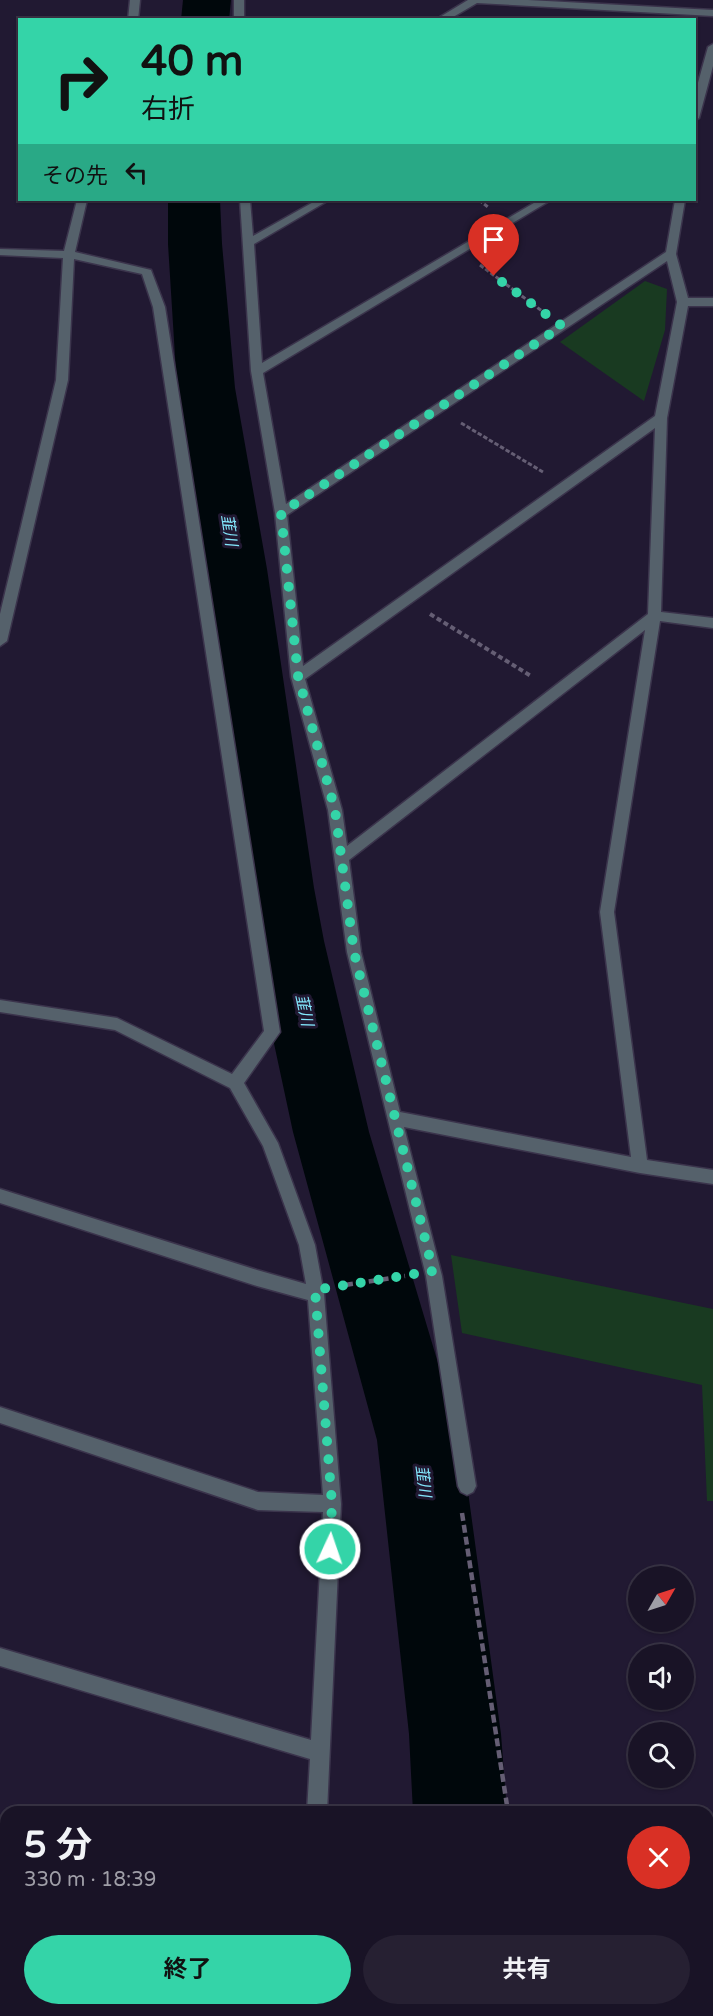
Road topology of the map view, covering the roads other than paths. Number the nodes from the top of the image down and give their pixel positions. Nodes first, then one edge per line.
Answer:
1 (135, 0) edge
2 (239, 0) edge
3 (473, 0) edge
4 (606, 7) junction
5 (713, 13) edge
6 (133, 18) edge
7 (240, 18) edge
8 (443, 18) edge
9 (606, 18) edge
10 (713, 47) edge
11 (696, 109) edge
12 (82, 201) edge
13 (245, 201) edge
14 (322, 201) edge
15 (544, 201) edge
16 (680, 201) edge
17 (248, 243) junction
18 (0, 252) edge
19 (671, 254) junction
20 (69, 255) junction
21 (683, 302) junction
22 (713, 302) edge
23 (257, 371) junction
24 (661, 418) junction
25 (281, 513) junction
26 (654, 616) junction
27 (713, 623) edge
28 (0, 641) edge
29 (298, 676) junction
30 (341, 858) junction
31 (0, 1006) edge
32 (235, 1083) junction
33 (394, 1118) junction
34 (640, 1166) junction
35 (713, 1177) edge
36 (0, 1196) edge
37 (315, 1292) junction
38 (0, 1416) edge
39 (467, 1486) road end
40 (332, 1504) junction
41 (0, 1657) edge
42 (320, 1752) junction
43 (317, 1806) edge

1 - 6 street
2 - 7 street
3 - 4 street
3 - 8 street
4 - 5 street
4 - 9 street
10 - 11 street
12 - 20 street
13 - 17 street
14 - 17 street
15 - 23 street
16 - 19 street
17 - 23 street
18 - 20 street
19 - 21 street
19 - 25 street
20 - 28 street
20 - 32 street
21 - 22 street
21 - 24 street
23 - 25 street
24 - 26 street
24 - 29 street
25 - 29 street
26 - 27 street
26 - 30 street
26 - 34 street
29 - 30 street
30 - 33 street
31 - 32 street
32 - 37 street
33 - 34 street
33 - 39 street
34 - 35 street
36 - 37 street
37 - 40 street
38 - 40 street
40 - 42 street
41 - 42 street
42 - 43 street

